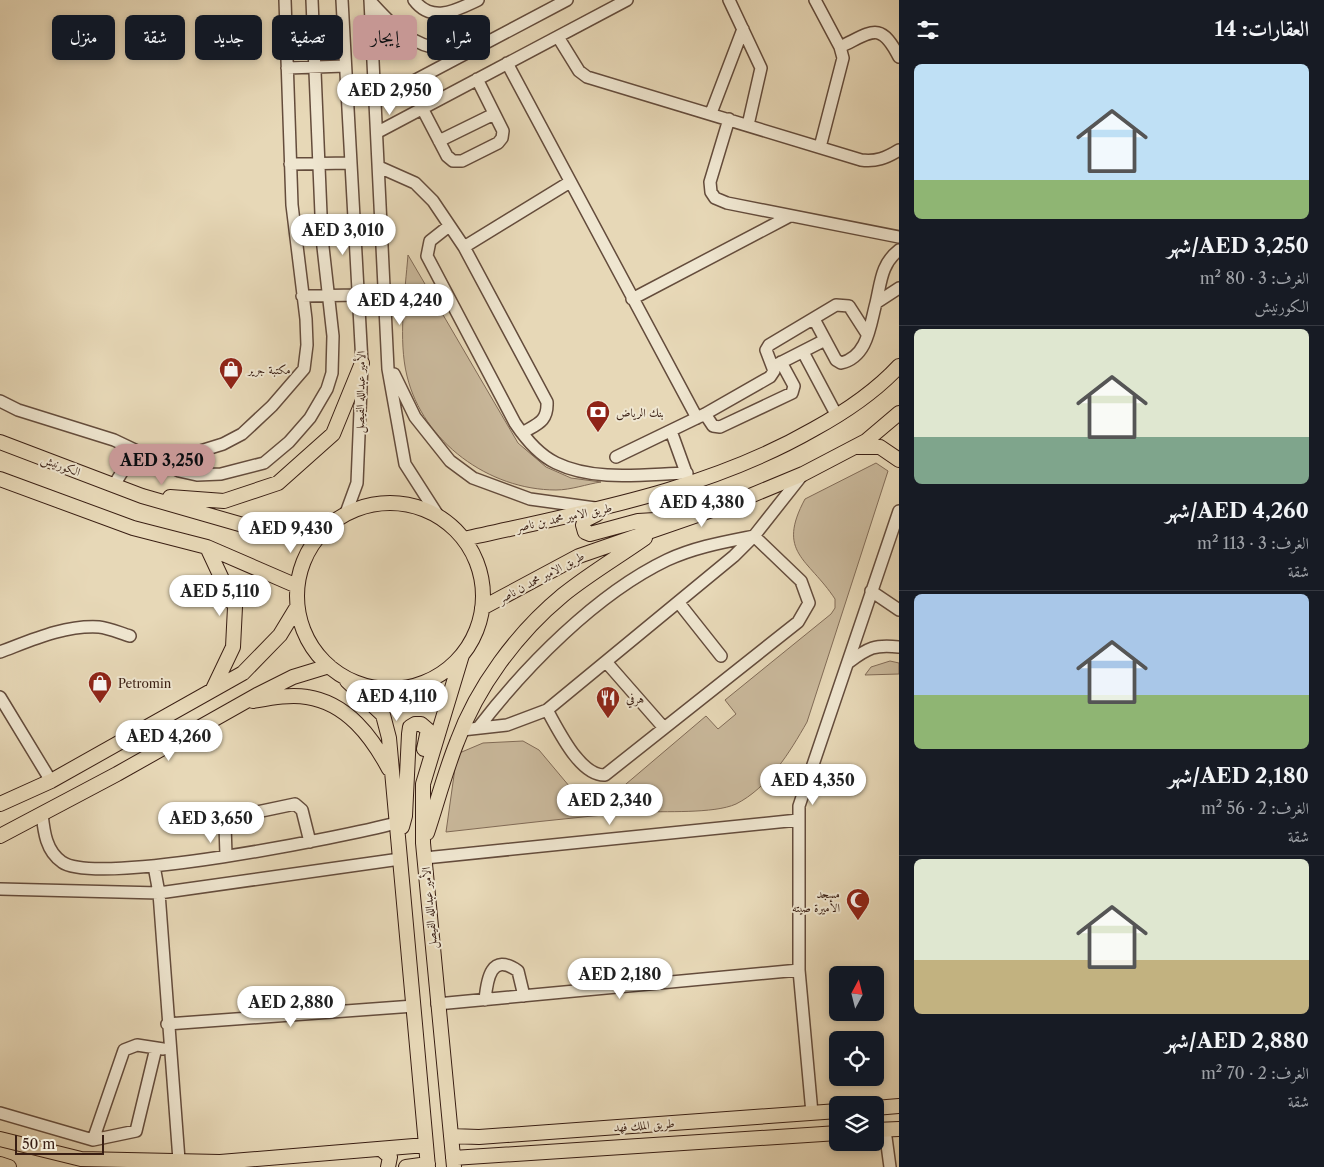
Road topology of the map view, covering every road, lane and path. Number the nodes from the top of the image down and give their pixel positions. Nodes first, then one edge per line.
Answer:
1 (285, 0) edge
2 (312, 0) edge
3 (342, 0) edge
4 (370, 0) edge
5 (414, 0) edge
6 (478, 0) edge
7 (567, 0) edge
8 (627, 0) edge
9 (729, 0) edge
10 (815, 0) edge
11 (743, 29) junction
12 (558, 37) junction
13 (490, 41) edge
14 (427, 47) edge
15 (840, 47) junction
16 (899, 57) edge
17 (455, 60) edge
18 (507, 63) junction
19 (345, 66) junction
20 (315, 67) junction
21 (287, 68) junction
22 (477, 79) junction
23 (376, 101) junction
24 (422, 108) junction
25 (711, 113) junction
26 (494, 114) junction
27 (729, 119) junction
28 (748, 124) junction
29 (378, 132) junction
30 (440, 141) junction
31 (820, 147) junction
32 (899, 150) edge
33 (351, 163) junction
34 (290, 164) junction
35 (319, 164) junction
36 (379, 168) junction
37 (570, 182) junction
38 (788, 217) junction
39 (450, 226) junction
40 (899, 238) edge
41 (464, 247) junction
42 (899, 252) edge
43 (899, 288) edge
44 (328, 295) junction
45 (358, 295) junction
46 (302, 296) junction
47 (632, 299) junction
48 (876, 303) junction
49 (814, 319) junction
50 (867, 334) junction
51 (824, 340) junction
52 (803, 352) junction
53 (388, 361) junction
54 (362, 363) junction
55 (777, 365) junction
56 (899, 366) edge
57 (0, 401) edge
58 (899, 413) edge
59 (701, 416) junction
60 (837, 416) junction
61 (671, 431) junction
62 (522, 433) junction
63 (0, 442) edge
64 (854, 447) junction
65 (135, 450) junction
66 (616, 457) dead end
67 (899, 460) edge
68 (803, 474) junction
69 (0, 479) edge
70 (689, 479) junction
71 (114, 485) junction
72 (142, 496) junction
73 (604, 509) junction
74 (899, 511) edge
75 (346, 513) junction
76 (439, 517) junction
77 (682, 520) junction
78 (326, 528) junction
79 (659, 528) junction
80 (754, 536) junction
81 (464, 539) junction
82 (207, 547) junction
83 (297, 586) junction
84 (871, 591) junction
85 (679, 603) junction
86 (297, 607) junction
87 (482, 608) junction
88 (899, 610) edge
89 (130, 636) dead end
90 (899, 647) edge
91 (0, 652) edge
92 (463, 653) junction
93 (720, 656) dead end
94 (607, 662) junction
95 (849, 662) junction
96 (329, 666) junction
97 (342, 675) junction
98 (213, 689) junction
99 (0, 697) edge
100 (242, 703) junction
101 (547, 710) junction
102 (478, 728) junction
103 (664, 728) junction
104 (462, 730) junction
105 (392, 775) junction
106 (51, 781) junction
107 (423, 784) junction
108 (0, 804) edge
109 (42, 814) junction
110 (798, 820) junction
111 (396, 823) junction
112 (0, 836) edge
113 (398, 839) junction
114 (310, 842) junction
115 (423, 843) junction
116 (226, 855) junction
117 (400, 858) junction
118 (425, 858) junction
119 (154, 866) junction
120 (0, 889) edge
121 (159, 893) junction
122 (800, 970) junction
123 (524, 996) junction
124 (484, 1000) junction
125 (437, 1004) junction
126 (414, 1006) junction
127 (167, 1024) junction
128 (156, 1048) junction
129 (170, 1050) junction
130 (899, 1106) edge
131 (884, 1107) edge
132 (829, 1112) edge
133 (0, 1113) edge
134 (812, 1113) junction
135 (886, 1130) edge
136 (829, 1134) edge
137 (451, 1136) junction
138 (479, 1137) junction
139 (0, 1139) edge
140 (93, 1140) junction
141 (426, 1145) junction
142 (381, 1149) junction
143 (508, 1153) junction
144 (476, 1156) junction
145 (179, 1160) junction
146 (454, 1162) edge
147 (0, 1164) edge
148 (428, 1166) edge
149 (9, 1167) edge
150 (388, 1167) edge
151 (406, 1167) edge
152 (490, 1167) edge
153 (890, 1167) edge

1 - 21 street
2 - 20 street
3 - 19 street, الأمير عبدالله الفيصل
4 - 14 street
4 - 23 street
5 - 6 street
7 - 13 street
8 - 12 street
9 - 11 street
10 - 15 street
11 - 25 street
11 - 28 street
12 - 18 street
12 - 25 street
15 - 16 street
15 - 31 street
17 - 23 street
18 - 22 street
18 - 37 street
19 - 20 street
19 - 33 street, الأمير عبدالله الفيصل
20 - 21 street
20 - 35 street
21 - 34 street
22 - 24 street
22 - 26 street
23 - 29 street
24 - 29 street
24 - 30 street
25 - 27 street
26 - 30 street
26 - 30 street
27 - 28 street
27 - 38 street
28 - 31 street
29 - 36 street
31 - 32 street
33 - 35 street
33 - 45 street, الأمير عبدالله الفيصل
34 - 35 street
34 - 46 street
35 - 44 street
36 - 39 street
36 - 53 street
37 - 41 street
37 - 47 street
38 - 40 street
38 - 47 street
39 - 41 street
39 - 62 street
41 - 62 street
42 - 48 street
43 - 48 street
44 - 45 street
44 - 46 street
44 - 65 street
45 - 54 street, الأمير عبدالله الفيصل
46 - 65 street
47 - 59 street
48 - 50 street
49 - 50 street
49 - 51 street
49 - 55 street
50 - 51 street
51 - 52 street
52 - 55 street
52 - 60 street
53 - 73 street
53 - 76 street
54 - 72 main road
54 - 75 street, الأمير عبدالله الفيصل
55 - 59 street
55 - 59 street
56 - 60 main road, طريق الامير محمد بن ناصر
57 - 65 street
58 - 64 main road, طريق الامير محمد ن ناصر
59 - 61 street
60 - 70 main road, طريق الامير محمد بن ناصر
61 - 66 street
61 - 70 street
62 - 70 street
63 - 71 main road, الكورنيش
64 - 67 main road
64 - 68 main road, طريق الامير محمد ن ناصر
65 - 71 street
68 - 77 main road, طريق الامير محمد ن ناصر
68 - 80 street
69 - 82 main road
70 - 73 main road, طريق الامير محمد بن ناصر
71 - 72 main road, الكورنيش
72 - 78 main road, الكورنيش
73 - 77 main road
73 - 81 main road, طريق الامير محمد بن ناصر
74 - 84 street
75 - 76 main road
75 - 78 main road
76 - 81 main road
77 - 79 main road, طريق الامير محمد ن ناصر
78 - 83 main road
79 - 87 main road, طريق الامير محمد ن ناصر
79 - 104 main road
80 - 85 street
80 - 102 street
80 - 103 street
81 - 87 main road
82 - 83 main road
82 - 98 main road
83 - 86 main road
84 - 88 street
84 - 95 street
85 - 93 street
85 - 94 street
86 - 96 main road
86 - 98 main road
87 - 92 main road
89 - 91 street
90 - 95 street
92 - 97 main road
92 - 107 main road, الأمير عبدالله الفيصل
94 - 101 street
94 - 103 street
95 - 110 street
96 - 97 main road
96 - 100 main road
97 - 105 main road, الأمير عبدالله الفيصل
98 - 106 main road
99 - 106 street
100 - 105 main road
100 - 109 main road
101 - 102 street
101 - 103 street
102 - 104 street
104 - 115 main road
105 - 111 main road, الأمير عبدالله الفيصل
106 - 108 main road
107 - 113 main road
107 - 115 main road, الأمير عبدالله الفيصل
109 - 112 main road
109 - 119 street
110 - 118 street
110 - 122 street
111 - 113 main road, الأمير عبدالله الفيصل
111 - 114 street
113 - 117 main road, الأمير عبدالله الفيصل
114 - 116 street
114 - 116 street
115 - 118 main road, الأمير عبدالله الفيصل
116 - 119 street
117 - 121 street
117 - 126 main road, الأمير عبدالله الفيصل
118 - 125 main road, الأمير عبدالله الفيصل
119 - 121 street
120 - 121 street
121 - 127 street
122 - 123 street
122 - 134 street
123 - 124 street
123 - 124 street
124 - 125 street
125 - 137 main road, الأمير عبدالله الفيصل
126 - 127 street
126 - 141 main road, الأمير عبدالله الفيصل
127 - 129 street
128 - 129 street
128 - 140 street
128 - 140 street
129 - 145 street
130 - 131 main road
132 - 134 main road, طريق الملك فهد
133 - 140 street
134 - 138 main road, طريق الملك فهد
135 - 153 street
136 - 143 main road, طريق الملك فهد
137 - 138 main road, طريق الملك فهد
137 - 146 main road, الأمير عبدالله الفيصل
138 - 144 main road
139 - 145 main road
141 - 142 main road
141 - 148 main road, الأمير عبدالله الفيصل
142 - 145 main road
142 - 150 main road
143 - 144 main road, طريق الملك فهد
143 - 152 main road
144 - 146 main road, طريق الملك فهد
147 - 149 main road
148 - 151 main road

